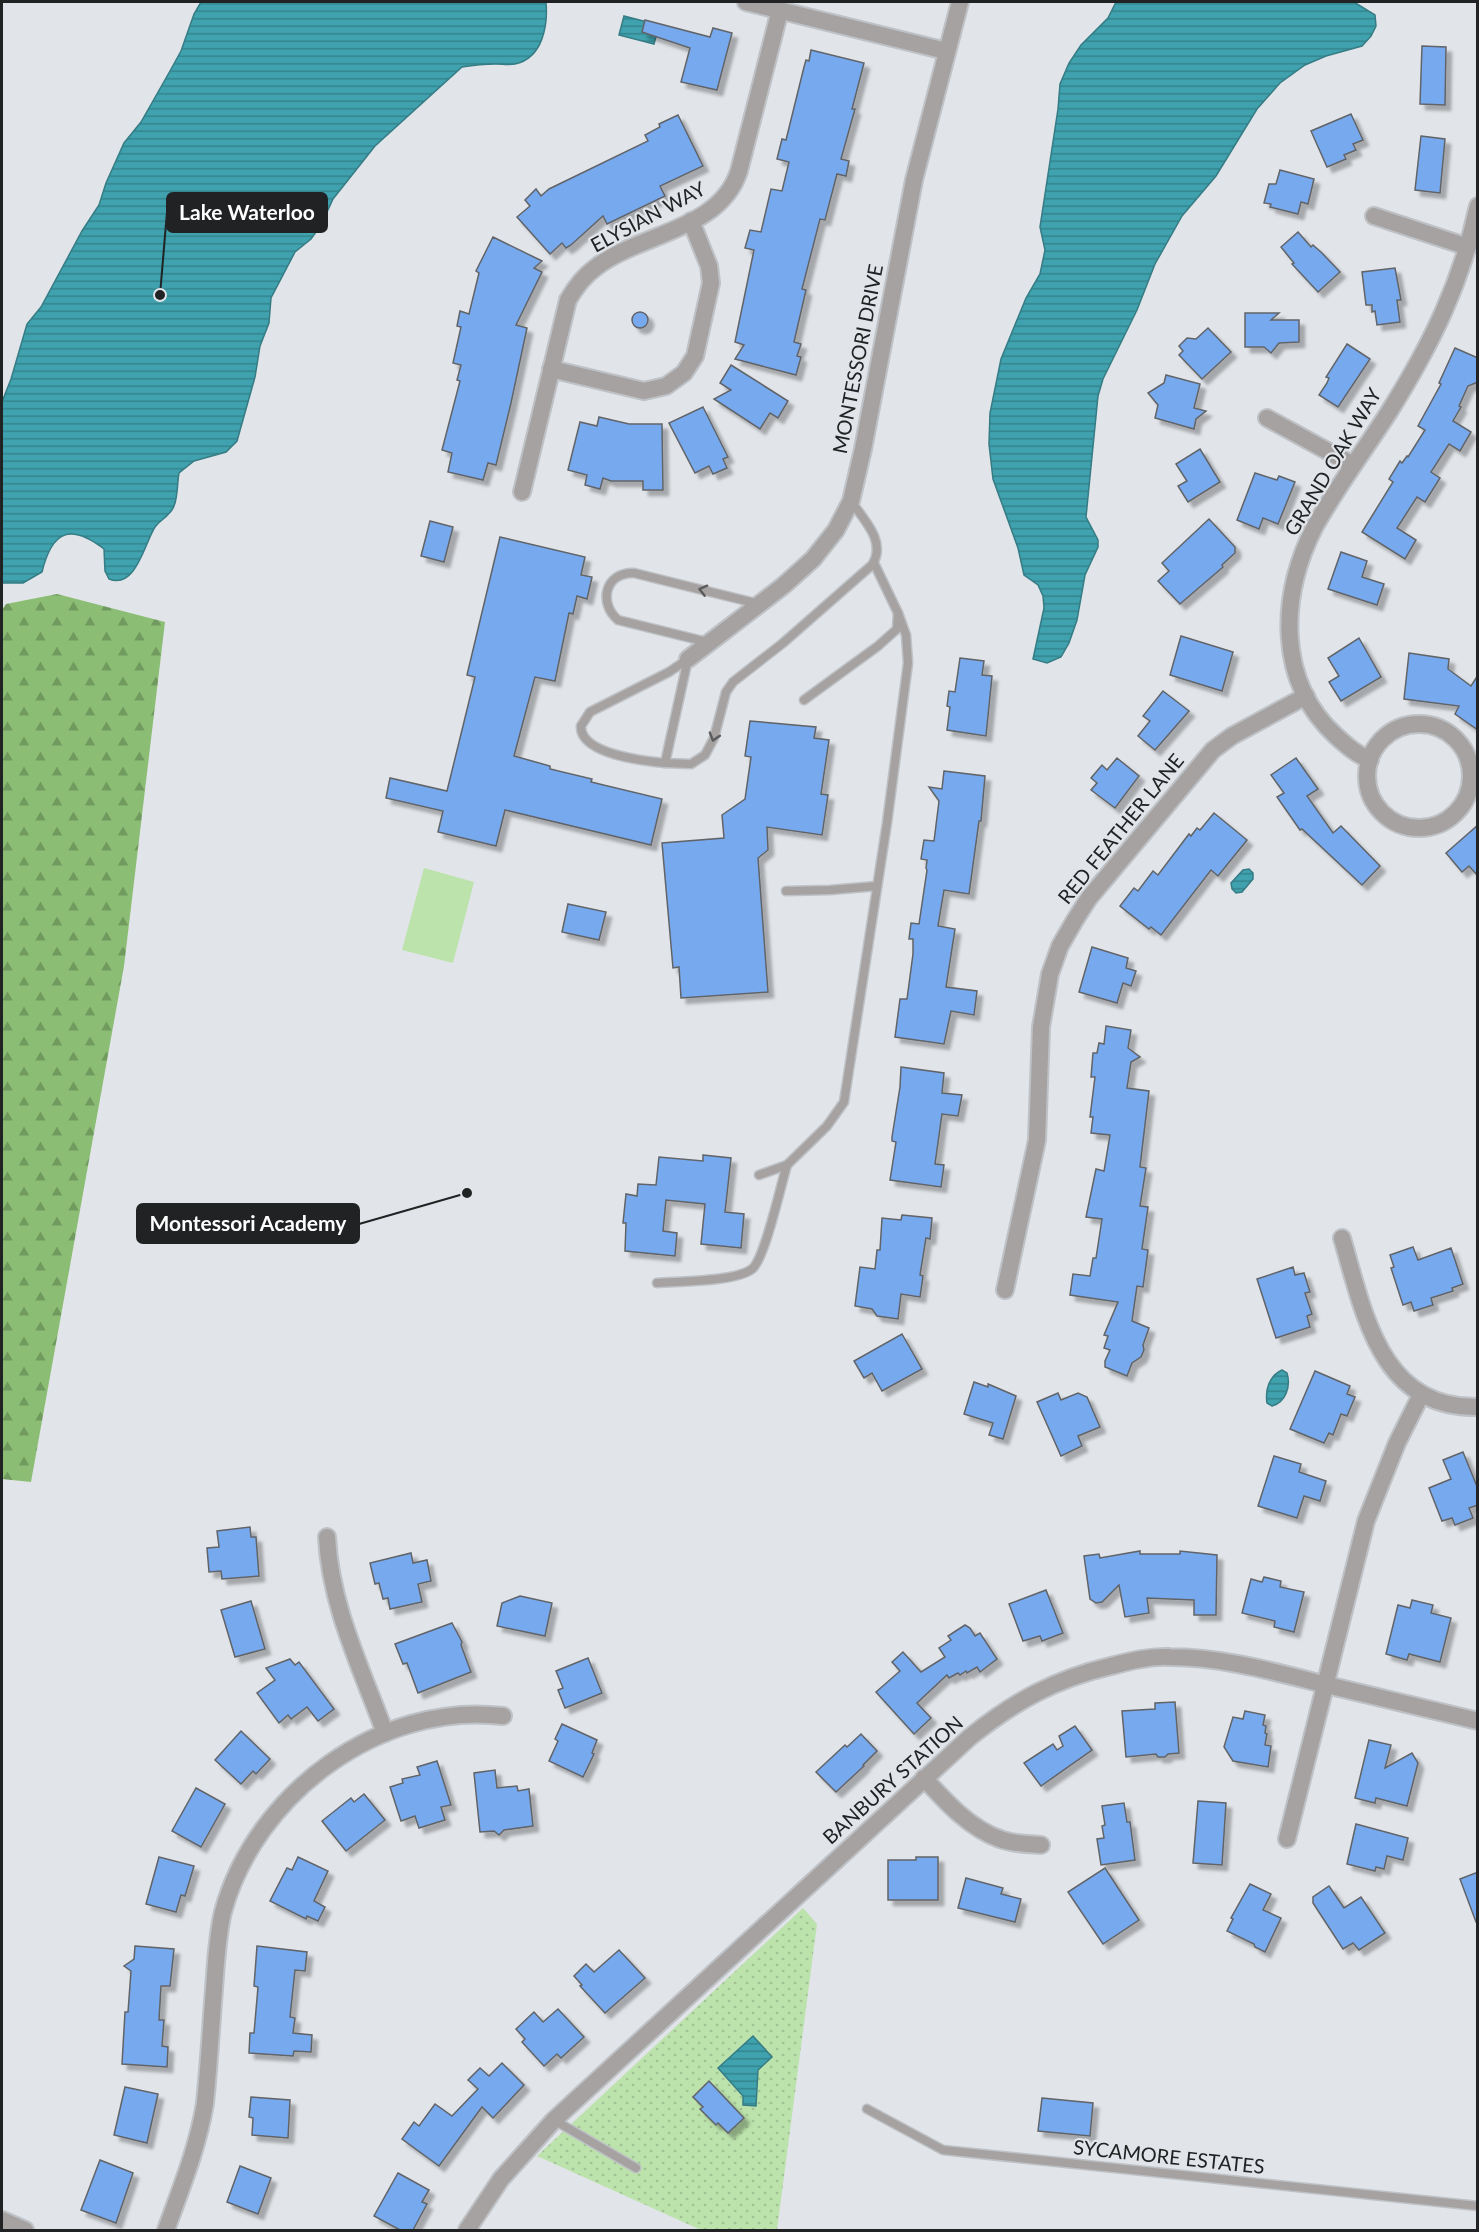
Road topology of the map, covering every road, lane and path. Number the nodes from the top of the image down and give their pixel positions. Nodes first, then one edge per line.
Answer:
1 (746, 2) edge
2 (960, 2) edge
3 (780, 10) junction
4 (946, 51) junction
5 (1478, 206) edge
6 (1374, 216) dead end
7 (691, 221) junction
8 (1468, 247) junction
9 (551, 369) junction
10 (1267, 418) dead end
11 (1353, 465) junction
12 (522, 492) dead end
13 (851, 501) junction
14 (874, 563) junction
15 (760, 605) junction
16 (897, 613) junction
17 (710, 643) junction
18 (688, 659) junction
19 (1306, 696) junction
20 (804, 700) dead end
21 (1370, 760) junction
22 (665, 764) junction
23 (877, 886) junction
24 (786, 891) dead end
25 (786, 1165) junction
26 (759, 1175) dead end
27 (1342, 1238) dead end
28 (657, 1283) dead end
29 (1005, 1290) dead end
30 (1421, 1395) junction
31 (1478, 1407) edge
32 (327, 1537) dead end
33 (1325, 1684) junction
34 (503, 1716) dead end
35 (1478, 1721) edge
36 (385, 1733) junction
37 (924, 1778) junction
38 (1287, 1839) dead end
39 (1041, 1845) dead end
40 (867, 2109) dead end
41 (554, 2120) junction
42 (636, 2168) dead end
43 (1478, 2206) edge
44 (2, 2220) edge
45 (25, 2230) edge
46 (166, 2230) edge
47 (467, 2230) edge

1 - 3 street
2 - 4 street, MONTESSORI DRIVE
3 - 4 street
3 - 7 street, ELYSIAN WAY
4 - 13 street, MONTESSORI DRIVE
5 - 8 street, GRAND OAK WAY
6 - 8 street
7 - 9 street, ELYSIAN WAY
7 - 9 street
8 - 11 street, GRAND OAK WAY
9 - 12 street, ELYSIAN WAY
10 - 11 street
11 - 19 street, GRAND OAK WAY
13 - 14 lane
13 - 15 street, MONTESSORI DRIVE
14 - 16 lane
14 -> 22 lane
15 - 17 street, MONTESSORI DRIVE
15 -> 17 lane
16 - 20 lane
16 - 23 lane
17 - 18 street, MONTESSORI DRIVE
18 - 22 lane
18 - 22 lane
19 - 21 street, GRAND OAK WAY
19 - 29 street, RED FEATHER LANE
21 - 21 street
23 - 24 lane
23 - 25 lane
25 - 26 lane
25 - 28 lane
27 - 30 street
30 - 31 street
30 - 33 street
32 - 36 street
33 - 35 street, BANBURY STATION
33 - 37 street, BANBURY STATION
33 - 38 street
34 - 36 street
36 - 46 street
37 - 39 street
37 - 41 street, BANBURY STATION
40 - 43 lane, SYCAMORE ESTATES
41 - 42 lane
41 - 47 street, BANBURY STATION
44 - 45 street

